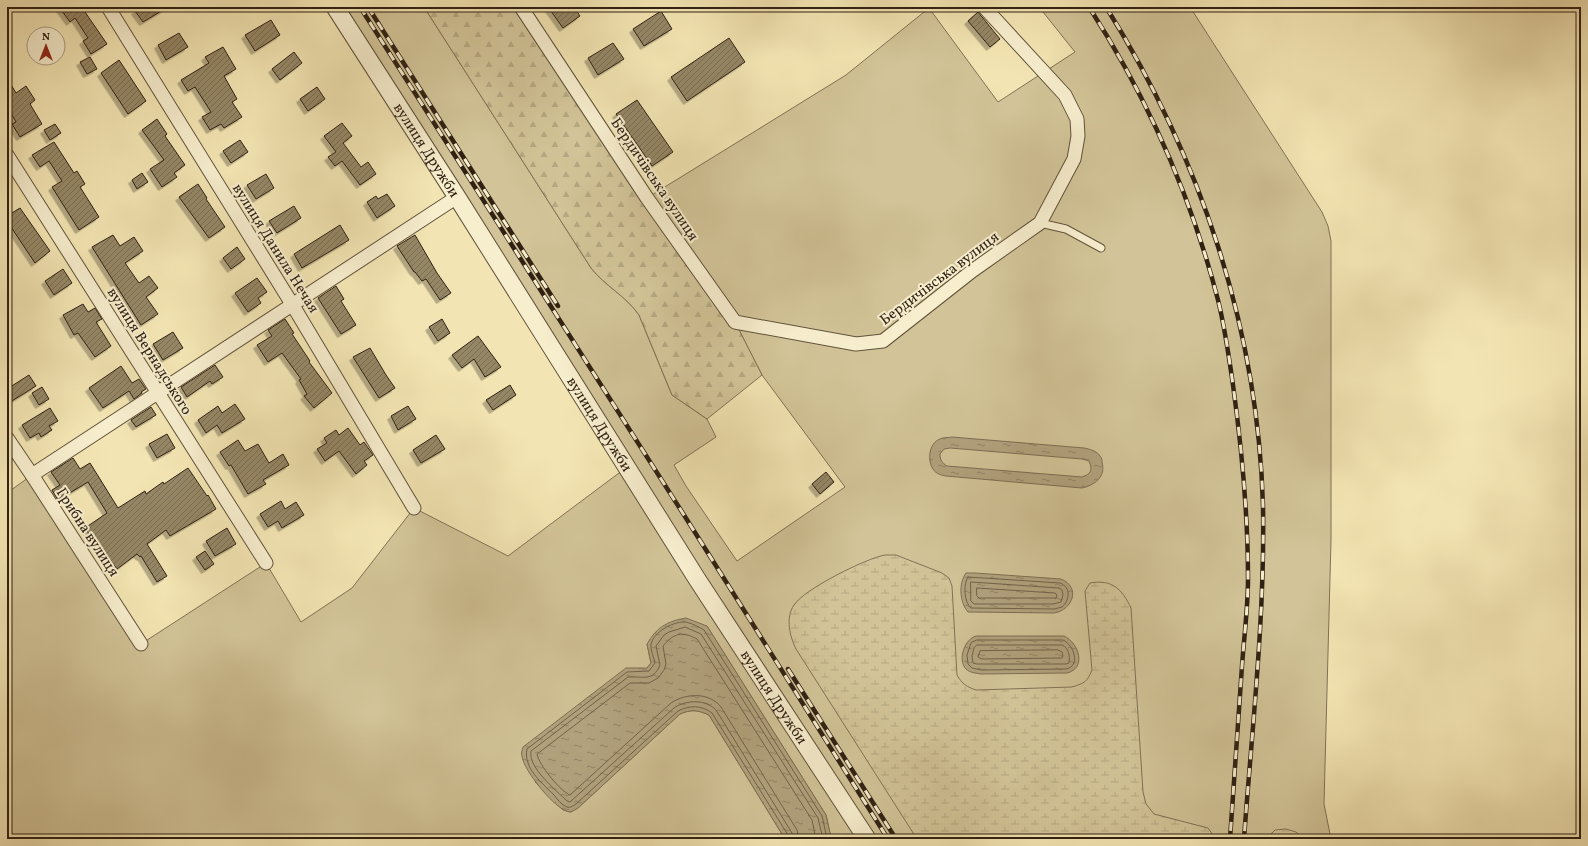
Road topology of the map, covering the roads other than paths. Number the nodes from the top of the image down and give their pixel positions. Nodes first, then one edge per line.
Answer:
1 (108, 7) edge
2 (335, 7) edge
3 (521, 7) edge
4 (984, 7) edge
5 (7, 155) edge
6 (457, 197) junction
7 (1040, 223) junction
8 (1101, 248) dead end
9 (292, 304) junction
10 (158, 394) junction
11 (7, 438) edge
12 (32, 475) junction
13 (414, 508) dead end
14 (266, 563) dead end
15 (141, 644) dead end
16 (867, 839) edge

1 - 9 street, вулиця Данила Нечая
2 - 6 street, вулиця Дружби
3 - 7 street, Бердичівська вулиця
4 - 7 street, Бердичівська вулиця
5 - 10 street, вулиця Вернадського
6 - 9 street
6 - 16 street, вулиця Дружби
7 - 8 lane
9 - 10 street
9 - 13 street, вулиця Данила Нечая
10 - 12 street
10 - 14 street, вулиця Вернадського
11 - 12 street, Грибна вулиця
12 - 15 street, Грибна вулиця

